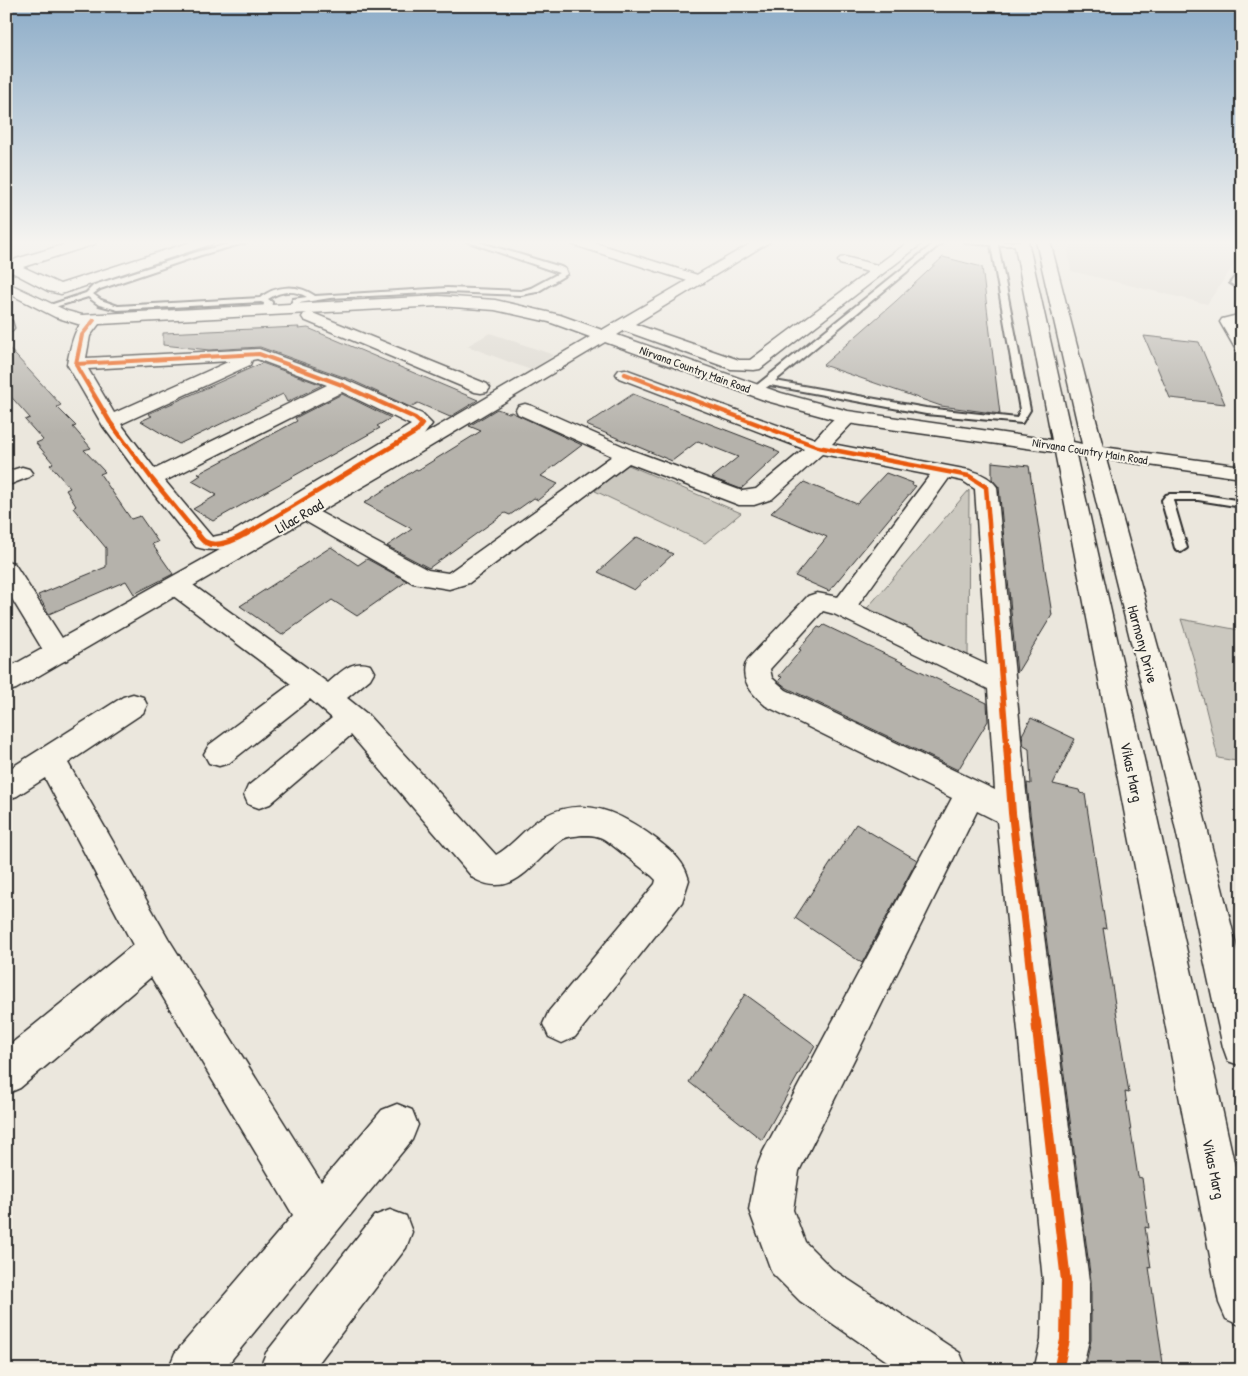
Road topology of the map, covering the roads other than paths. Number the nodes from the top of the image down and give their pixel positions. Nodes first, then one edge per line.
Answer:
1 (12, 305) edge
2 (44, 305) edge
3 (53, 305) edge
4 (109, 305) edge
5 (294, 305) edge
6 (381, 305) edge
7 (492, 305) edge
8 (656, 305) edge
9 (832, 305) edge
10 (861, 305) edge
11 (1022, 305) edge
12 (1044, 305) edge
13 (264, 306) junction
14 (48, 307) junction
15 (293, 310) junction
16 (310, 317) junction
17 (1049, 317) junction
18 (1242, 319) edge
19 (6, 324) edge
20 (90, 325) junction
21 (623, 325) junction
22 (6, 328) edge
23 (597, 340) junction
24 (1242, 346) edge
25 (259, 354) junction
26 (76, 364) junction
27 (625, 374) dead end
28 (342, 385) junction
29 (761, 386) junction
30 (481, 388) dead end
31 (525, 410) dead end
32 (110, 422) junction
33 (842, 422) junction
34 (818, 447) junction
35 (1064, 453) junction
36 (627, 455) junction
37 (1096, 458) junction
38 (944, 471) junction
39 (1242, 472) edge
40 (152, 480) junction
41 (1242, 486) edge
42 (1242, 504) edge
43 (306, 512) junction
44 (1181, 548) dead end
45 (6, 569) edge
46 (177, 586) junction
47 (843, 608) junction
48 (58, 653) junction
49 (360, 672) dead end
50 (6, 682) edge
51 (1002, 684) junction
52 (319, 691) junction
53 (133, 705) dead end
54 (352, 718) junction
55 (219, 754) dead end
56 (50, 759) junction
57 (6, 787) edge
58 (971, 792) junction
59 (259, 795) dead end
60 (1012, 813) junction
61 (155, 950) junction
62 (562, 1024) dead end
63 (1242, 1048) edge
64 (6, 1074) edge
65 (398, 1125) dead end
66 (320, 1218) junction
67 (390, 1232) dead end
68 (1242, 1304) edge
69 (192, 1370) edge
70 (283, 1370) edge
71 (943, 1370) edge
72 (1058, 1370) edge

1 - 20 street, Nirvana Country Main Road
2 - 14 street, Nirvana Country Main Road
3 - 14 lane
4 - 13 lane
5 - 15 lane
6 - 15 street, Nirvana Country Main Road
7 - 23 street, Nirvana Country Main Road
8 - 21 street, Lilac Road
9 - 21 street
10 - 29 lane
11 - 29 lane
12 - 17 street, Vikas Marg
13 - 15 street, Nirvana Country Main Road
13 - 20 street, Nirvana Country Main Road
14 - 20 street, Nirvana Country Main Road
16 - 20 street, Nirvana Country Main Road
16 - 23 street, Nirvana Country Main Road
16 - 30 street
17 - 35 street, Vikas Marg
17 - 37 street, Harmony Drive
18 - 24 street
19 - 22 street
20 - 26 street
21 - 23 street, Lilac Road
23 - 29 street, Nirvana Country Main Road
23 - 33 street, Nirvana Country Main Road
23 - 43 street, Lilac Road
25 - 26 street
25 - 28 street
25 - 32 street
26 - 32 street
27 - 34 street
28 - 40 street
28 - 40 street
29 - 33 street, Nirvana Country Main Road
31 - 36 street
32 - 40 street
33 - 34 street
33 - 35 street, Nirvana Country Main Road
34 - 36 street
34 - 38 street
35 - 37 street, Nirvana Country Main Road
35 - 68 street, Vikas Marg
36 - 43 street
37 - 39 street, Nirvana Country Main Road
37 - 41 street, Nirvana Country Main Road
37 - 63 street, Harmony Drive
38 - 47 street
38 - 51 street
42 - 44 lane
43 - 46 street, Lilac Road
45 - 48 street
46 - 48 street, Lilac Road
46 - 52 street
47 - 51 street
47 - 58 street
48 - 50 street, Lilac Road
49 - 52 street
51 - 60 street
52 - 54 street
52 - 55 street
53 - 56 street
54 - 59 street
54 - 62 street
56 - 57 street
56 - 61 street
58 - 60 street
58 - 71 street
60 - 72 street
61 - 64 street
61 - 66 street
65 - 66 street
66 - 69 street
67 - 70 street

